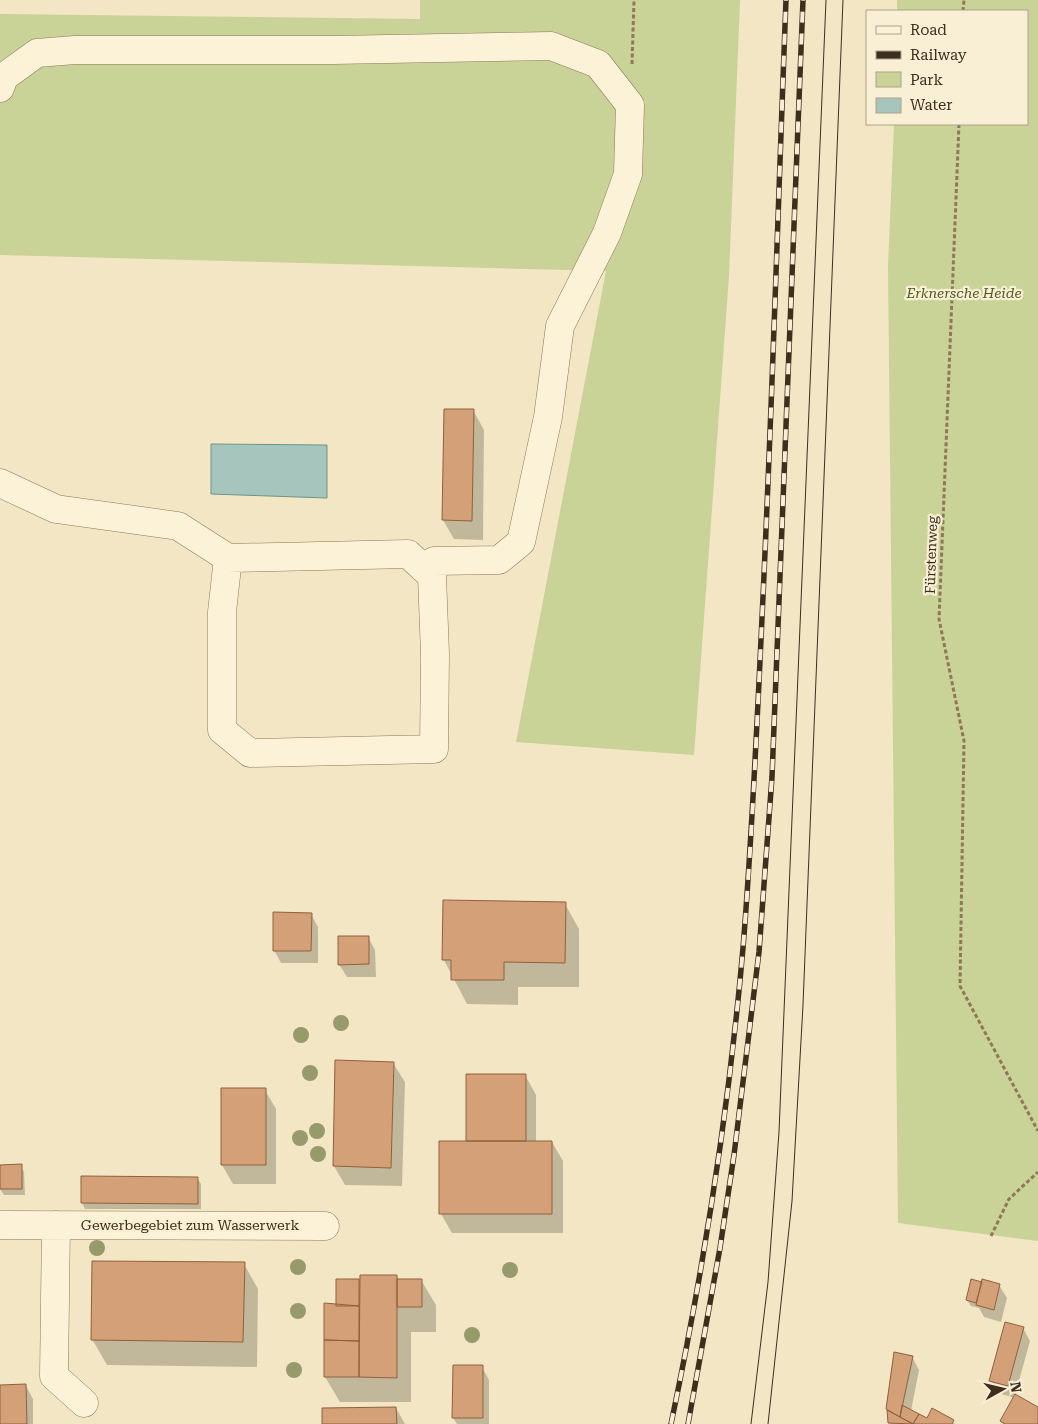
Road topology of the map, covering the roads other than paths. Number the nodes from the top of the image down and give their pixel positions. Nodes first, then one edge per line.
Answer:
1 (0, 88) edge
2 (0, 483) edge
3 (228, 558) junction
4 (422, 568) junction
5 (0, 1225) edge
6 (56, 1225) junction
7 (325, 1226) dead end
8 (84, 1403) dead end

1 - 4 street
2 - 3 street
3 - 4 street
3 - 4 street
5 - 6 street, Gewerbegebiet zum Wasserwerk
6 - 7 street, Gewerbegebiet zum Wasserwerk
6 - 8 street

